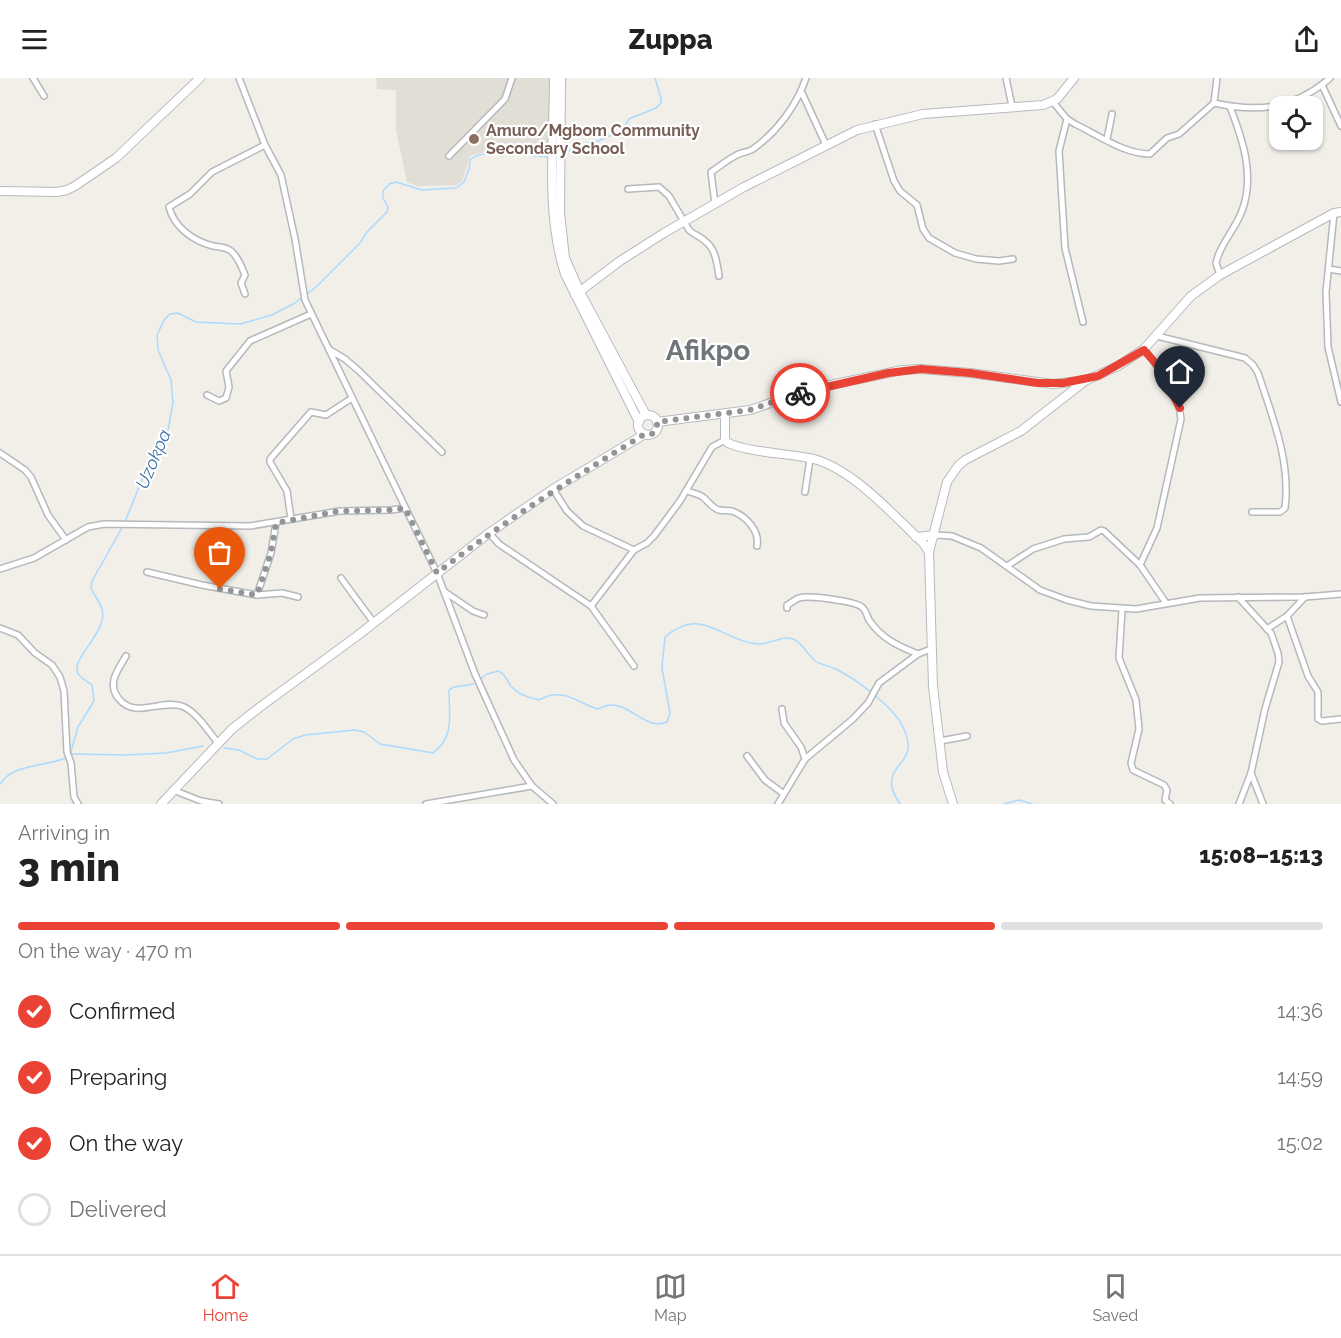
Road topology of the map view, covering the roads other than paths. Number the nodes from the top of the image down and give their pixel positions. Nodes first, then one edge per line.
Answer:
1 (33, 78) edge
2 (200, 78) edge
3 (239, 78) edge
4 (512, 78) edge
5 (554, 78) edge
6 (561, 78) edge
7 (806, 78) edge
8 (1006, 78) edge
9 (1074, 78) edge
10 (1217, 78) edge
11 (1330, 78) edge
12 (1322, 85) junction
13 (801, 93) junction
14 (44, 96) dead end
15 (1053, 102) junction
16 (1214, 104) junction
17 (1012, 106) junction
18 (1230, 107) junction
19 (1112, 114) dead end
20 (1067, 119) junction
21 (875, 124) junction
22 (1341, 126) edge
23 (1107, 140) junction
24 (265, 145) junction
25 (826, 145) junction
26 (449, 156) dead end
27 (628, 189) dead end
28 (0, 191) edge
29 (715, 204) junction
30 (1338, 212) edge
31 (684, 221) junction
32 (1013, 259) dead end
33 (1329, 268) junction
34 (1341, 271) edge
35 (1220, 275) junction
36 (719, 276) dead end
37 (578, 293) junction
38 (245, 294) dead end
39 (311, 314) junction
40 (1083, 322) dead end
41 (1156, 336) junction
42 (330, 350) junction
43 (1144, 350) junction
44 (1087, 380) junction
45 (1056, 384) junction
46 (207, 395) dead end
47 (1065, 397) junction
48 (352, 398) junction
49 (1341, 402) edge
50 (725, 414) junction
51 (646, 415) junction
52 (639, 422) junction
53 (657, 422) junction
54 (645, 434) junction
55 (725, 440) junction
56 (442, 452) dead end
57 (0, 453) edge
58 (810, 459) junction
59 (554, 489) junction
60 (687, 491) junction
61 (805, 492) dead end
62 (405, 508) junction
63 (1252, 512) dead end
64 (291, 519) junction
65 (276, 523) junction
66 (489, 533) junction
67 (935, 535) junction
68 (916, 537) junction
69 (66, 540) junction
70 (757, 546) dead end
71 (634, 550) junction
72 (929, 552) junction
73 (1140, 565) junction
74 (1007, 566) junction
75 (0, 569) edge
76 (147, 572) dead end
77 (437, 573) junction
78 (341, 578) dead end
79 (444, 591) junction
80 (1340, 593) edge
81 (257, 595) junction
82 (298, 597) dead end
83 (1238, 597) junction
84 (1305, 597) junction
85 (1166, 603) junction
86 (591, 606) junction
87 (787, 608) dead end
88 (1122, 610) junction
89 (484, 615) dead end
90 (1287, 616) junction
91 (374, 623) junction
92 (0, 628) edge
93 (1267, 628) junction
94 (931, 649) junction
95 (918, 654) junction
96 (126, 656) dead end
97 (634, 666) dead end
98 (782, 709) dead end
99 (1341, 719) edge
100 (968, 736) dead end
101 (940, 741) junction
102 (218, 743) junction
103 (747, 756) dead end
104 (805, 759) junction
105 (1251, 773) junction
106 (532, 786) junction
107 (173, 790) junction
108 (784, 794) junction
109 (78, 804) edge
110 (161, 804) edge
111 (219, 804) edge
112 (426, 804) edge
113 (553, 804) edge
114 (778, 804) edge
115 (954, 804) edge
116 (1170, 804) edge
117 (1239, 804) edge
118 (1263, 804) edge

1 - 14 street
2 - 28 street
3 - 24 street
4 - 26 street
5 - 37 street
6 - 37 street
7 - 13 street
8 - 17 street
9 - 15 street
10 - 16 street
11 - 12 street
12 - 18 street
12 - 22 street
13 - 25 street
13 - 29 street
15 - 17 street
15 - 20 street
16 - 18 street
16 - 23 street
17 - 21 street
18 - 35 street
19 - 23 street
20 - 23 street
20 - 40 street
21 - 25 street
21 - 32 street
24 - 38 street
24 - 39 street
25 - 29 street
27 - 31 street
29 - 31 street
30 - 33 street
30 - 35 street
31 - 36 street
31 - 37 street
33 - 34 street
33 - 49 street
35 - 41 street
37 - 51 street
37 - 52 street
39 - 42 street
39 - 46 street
41 - 43 street
41 - 63 street
42 - 48 street
42 - 56 street
43 - 44 street
43 - 73 street
44 - 45 street
44 - 47 street
45 - 47 street
45 - 50 street
47 - 67 street
48 - 62 street
48 - 64 street
50 - 53 street
50 - 55 street
51 - 52 street
51 - 53 street
52 - 54 street
53 - 54 street
54 - 59 street
55 - 58 street
55 - 60 street
57 - 69 street
58 - 61 street
58 - 68 street
59 - 66 street
59 - 71 street
60 - 70 street
60 - 71 street
62 - 64 street
62 - 77 street
64 - 65 street
65 - 69 street
65 - 81 street
66 - 77 street
66 - 86 street
67 - 68 street
67 - 72 street
67 - 74 street
68 - 72 street
69 - 75 street
71 - 86 street
72 - 94 street
73 - 74 street
73 - 85 street
74 - 88 street
76 - 81 street
77 - 79 street
77 - 91 street
78 - 91 street
79 - 89 street
79 - 106 street
80 - 84 street
81 - 82 street
83 - 84 street
83 - 85 street
83 - 93 street
84 - 90 street
85 - 88 street
86 - 97 street
87 - 95 street
88 - 116 street
90 - 93 street
90 - 99 street
91 - 102 street
92 - 109 street
93 - 105 street
94 - 95 street
94 - 101 street
95 - 104 street
96 - 102 street
98 - 104 street
100 - 101 street
101 - 115 street
102 - 107 street
103 - 108 street
104 - 108 street
105 - 117 street
105 - 118 street
106 - 112 street
106 - 113 street
107 - 110 street
107 - 111 street
108 - 114 street

